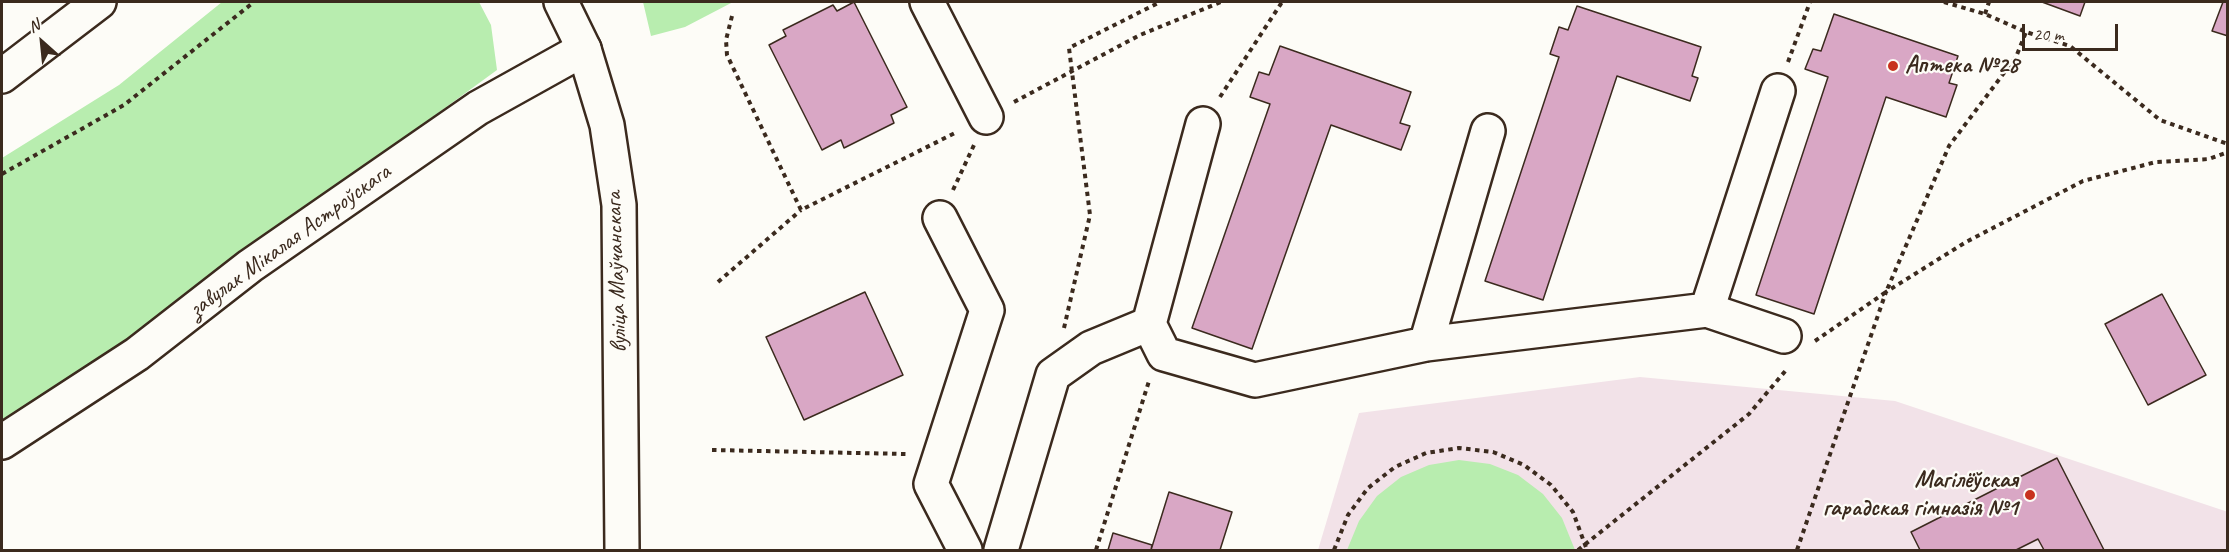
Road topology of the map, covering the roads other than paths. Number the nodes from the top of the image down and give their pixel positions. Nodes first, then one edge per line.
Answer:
1 (99, 2) edge
2 (561, 2) edge
3 (927, 2) edge
4 (584, 49) junction
5 (2, 76) edge
6 (1778, 91) road end
7 (986, 117) road end
8 (1203, 124) road end
9 (1488, 131) dead end
10 (940, 218) road end
11 (1707, 310) junction
12 (1149, 324) junction
13 (1426, 344) junction
14 (1796, 348) road end
15 (2, 442) edge
16 (622, 550) edge
17 (965, 550) edge
18 (1000, 550) edge

1 - 5 street
2 - 4 street, вуліца Маўчанскага
3 - 7 street
4 - 15 street, завулак Мікалая Астроўскага
4 - 16 street, вуліца Маўчанскага
6 - 11 street
8 - 12 street
9 - 13 street
10 - 17 street
11 - 13 street
11 - 14 street
12 - 13 street
12 - 18 street

